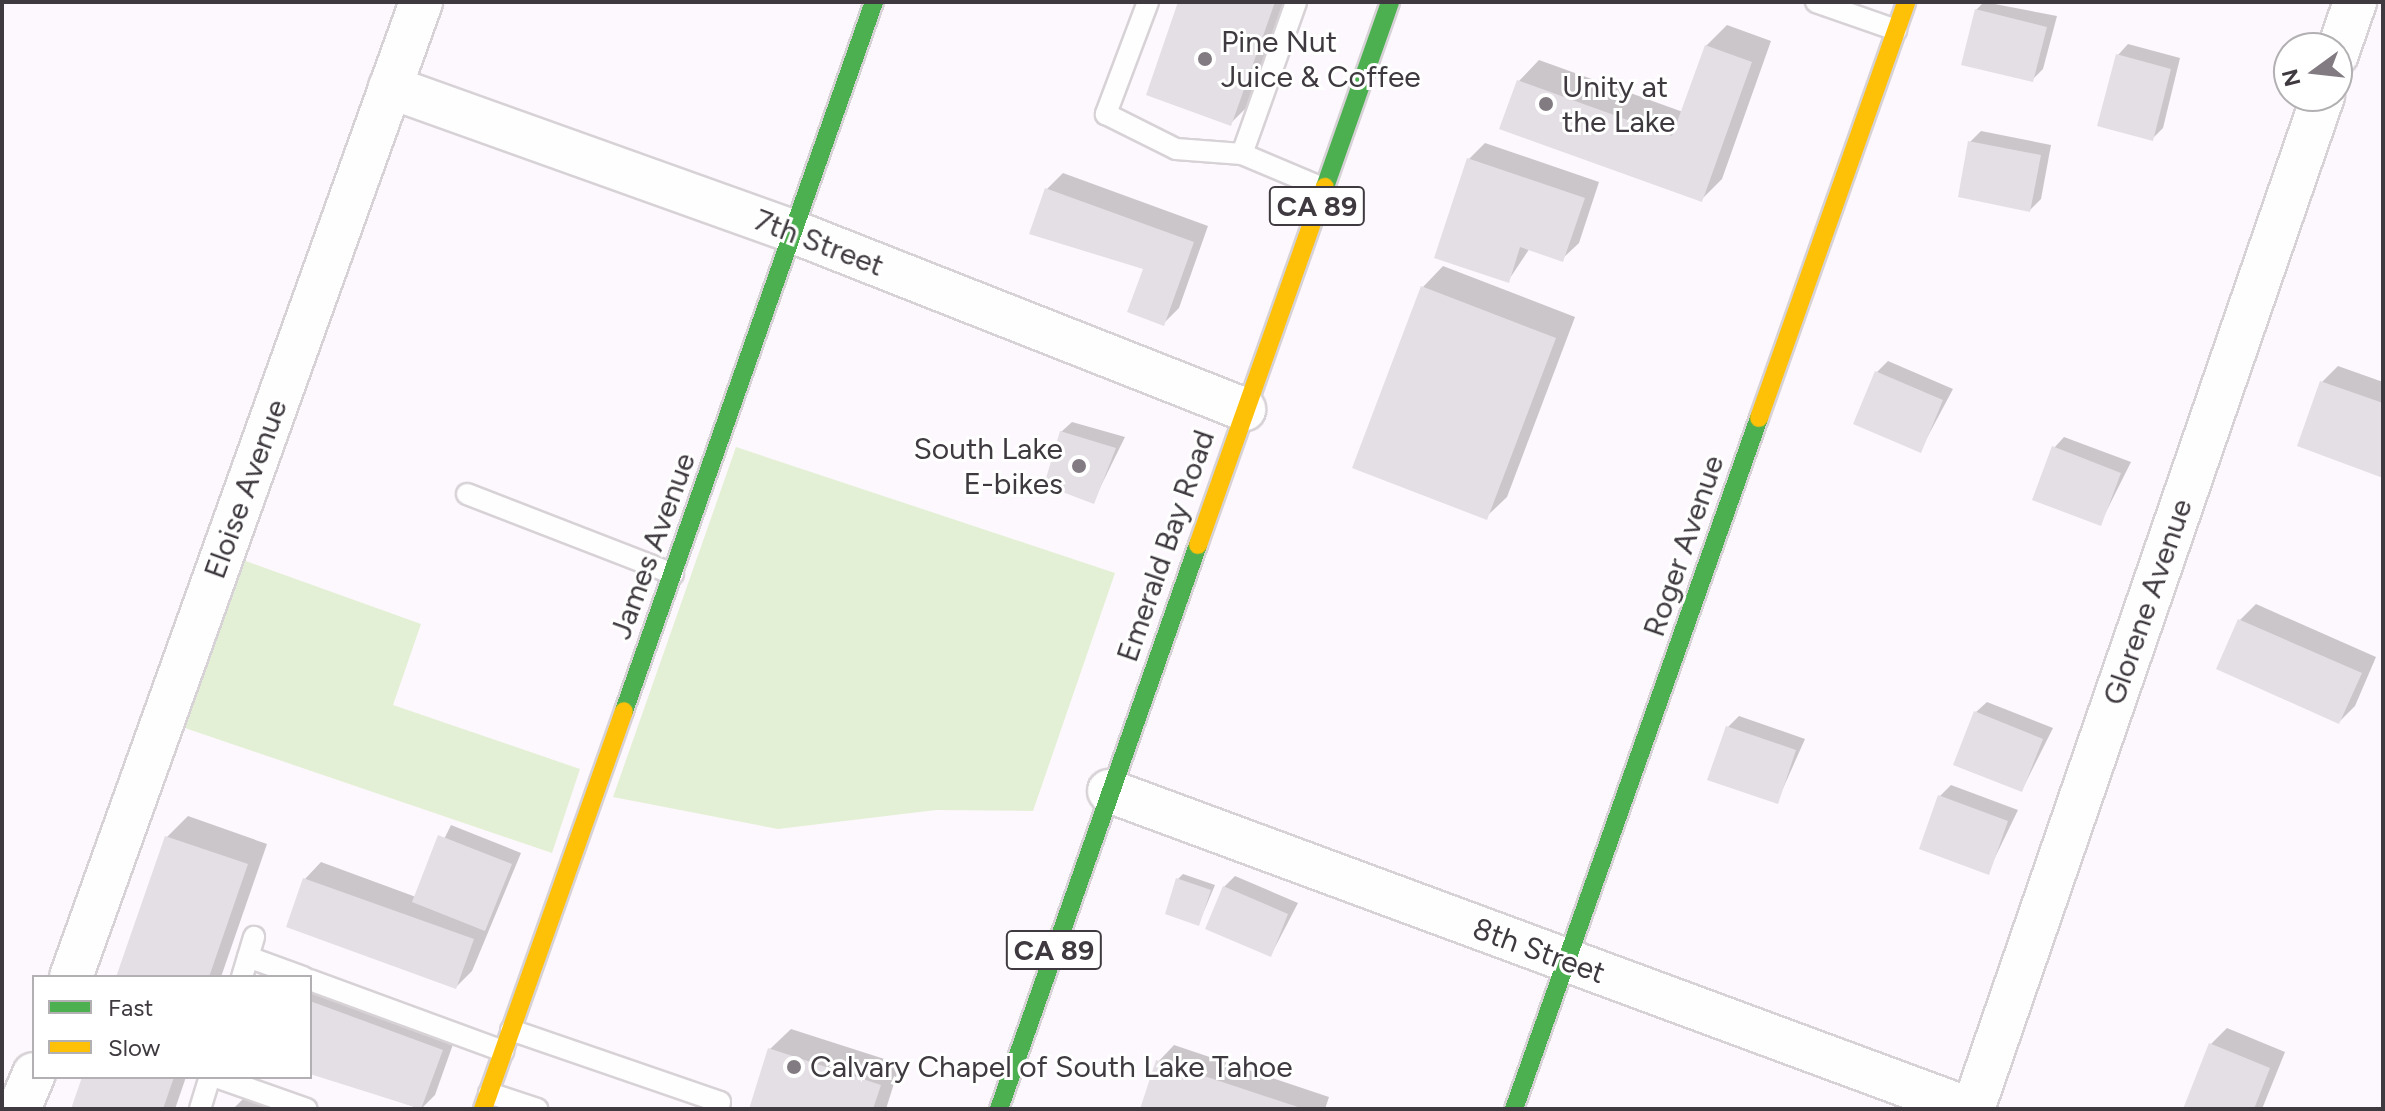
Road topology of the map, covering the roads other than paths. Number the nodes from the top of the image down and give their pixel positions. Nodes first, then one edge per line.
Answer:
1 (421, 2) edge
2 (874, 2) edge
3 (1148, 2) edge
4 (1296, 2) edge
5 (1390, 2) edge
6 (1816, 2) edge
7 (1906, 2) edge
8 (2355, 2) edge
9 (1896, 30) junction
10 (2345, 32) edge
11 (390, 87) junction
12 (2317, 112) edge
13 (1242, 154) junction
14 (1323, 188) junction
15 (794, 232) junction
16 (1244, 409) junction
17 (467, 494) dead end
18 (673, 574) junction
19 (1109, 791) junction
20 (1567, 962) junction
21 (72, 975) edge
22 (243, 975) edge
23 (300, 975) edge
24 (312, 981) edge
25 (511, 1030) junction
26 (503, 1051) junction
27 (32, 1079) edge
28 (209, 1079) edge
29 (222, 1079) edge
30 (486, 1101) edge
31 (19, 1109) edge
32 (200, 1109) edge
33 (307, 1109) edge
34 (537, 1109) edge
35 (718, 1109) edge
36 (999, 1109) edge
37 (1514, 1109) edge
38 (1971, 1109) edge

1 - 11 street, Eloise Avenue
2 - 15 street, James Avenue
3 - 13 lane
4 - 13 lane
5 - 14 street, Emerald Bay Road / CA 89
6 - 9 lane
7 - 9 street, Roger Avenue
8 - 10 street
9 - 20 street, Roger Avenue
11 - 15 street, 7th Street
11 - 21 street, Eloise Avenue
12 - 38 street, Glorene Avenue
13 - 14 lane
14 - 16 street, Emerald Bay Road / CA 89
15 - 16 street, 7th Street
15 - 18 street, James Avenue
16 - 19 street, Emerald Bay Road / CA 89
17 - 18 lane
18 - 25 street, James Avenue
19 - 20 street, 8th Street
19 - 36 street, Emerald Bay Road / CA 89
20 - 37 street, Roger Avenue
20 - 38 street, 8th Street
22 - 23 lane
24 - 26 lane
25 - 26 street, James Avenue
25 - 35 lane
26 - 30 street, James Avenue
27 - 31 street
28 - 32 lane
29 - 33 lane
30 - 34 lane

